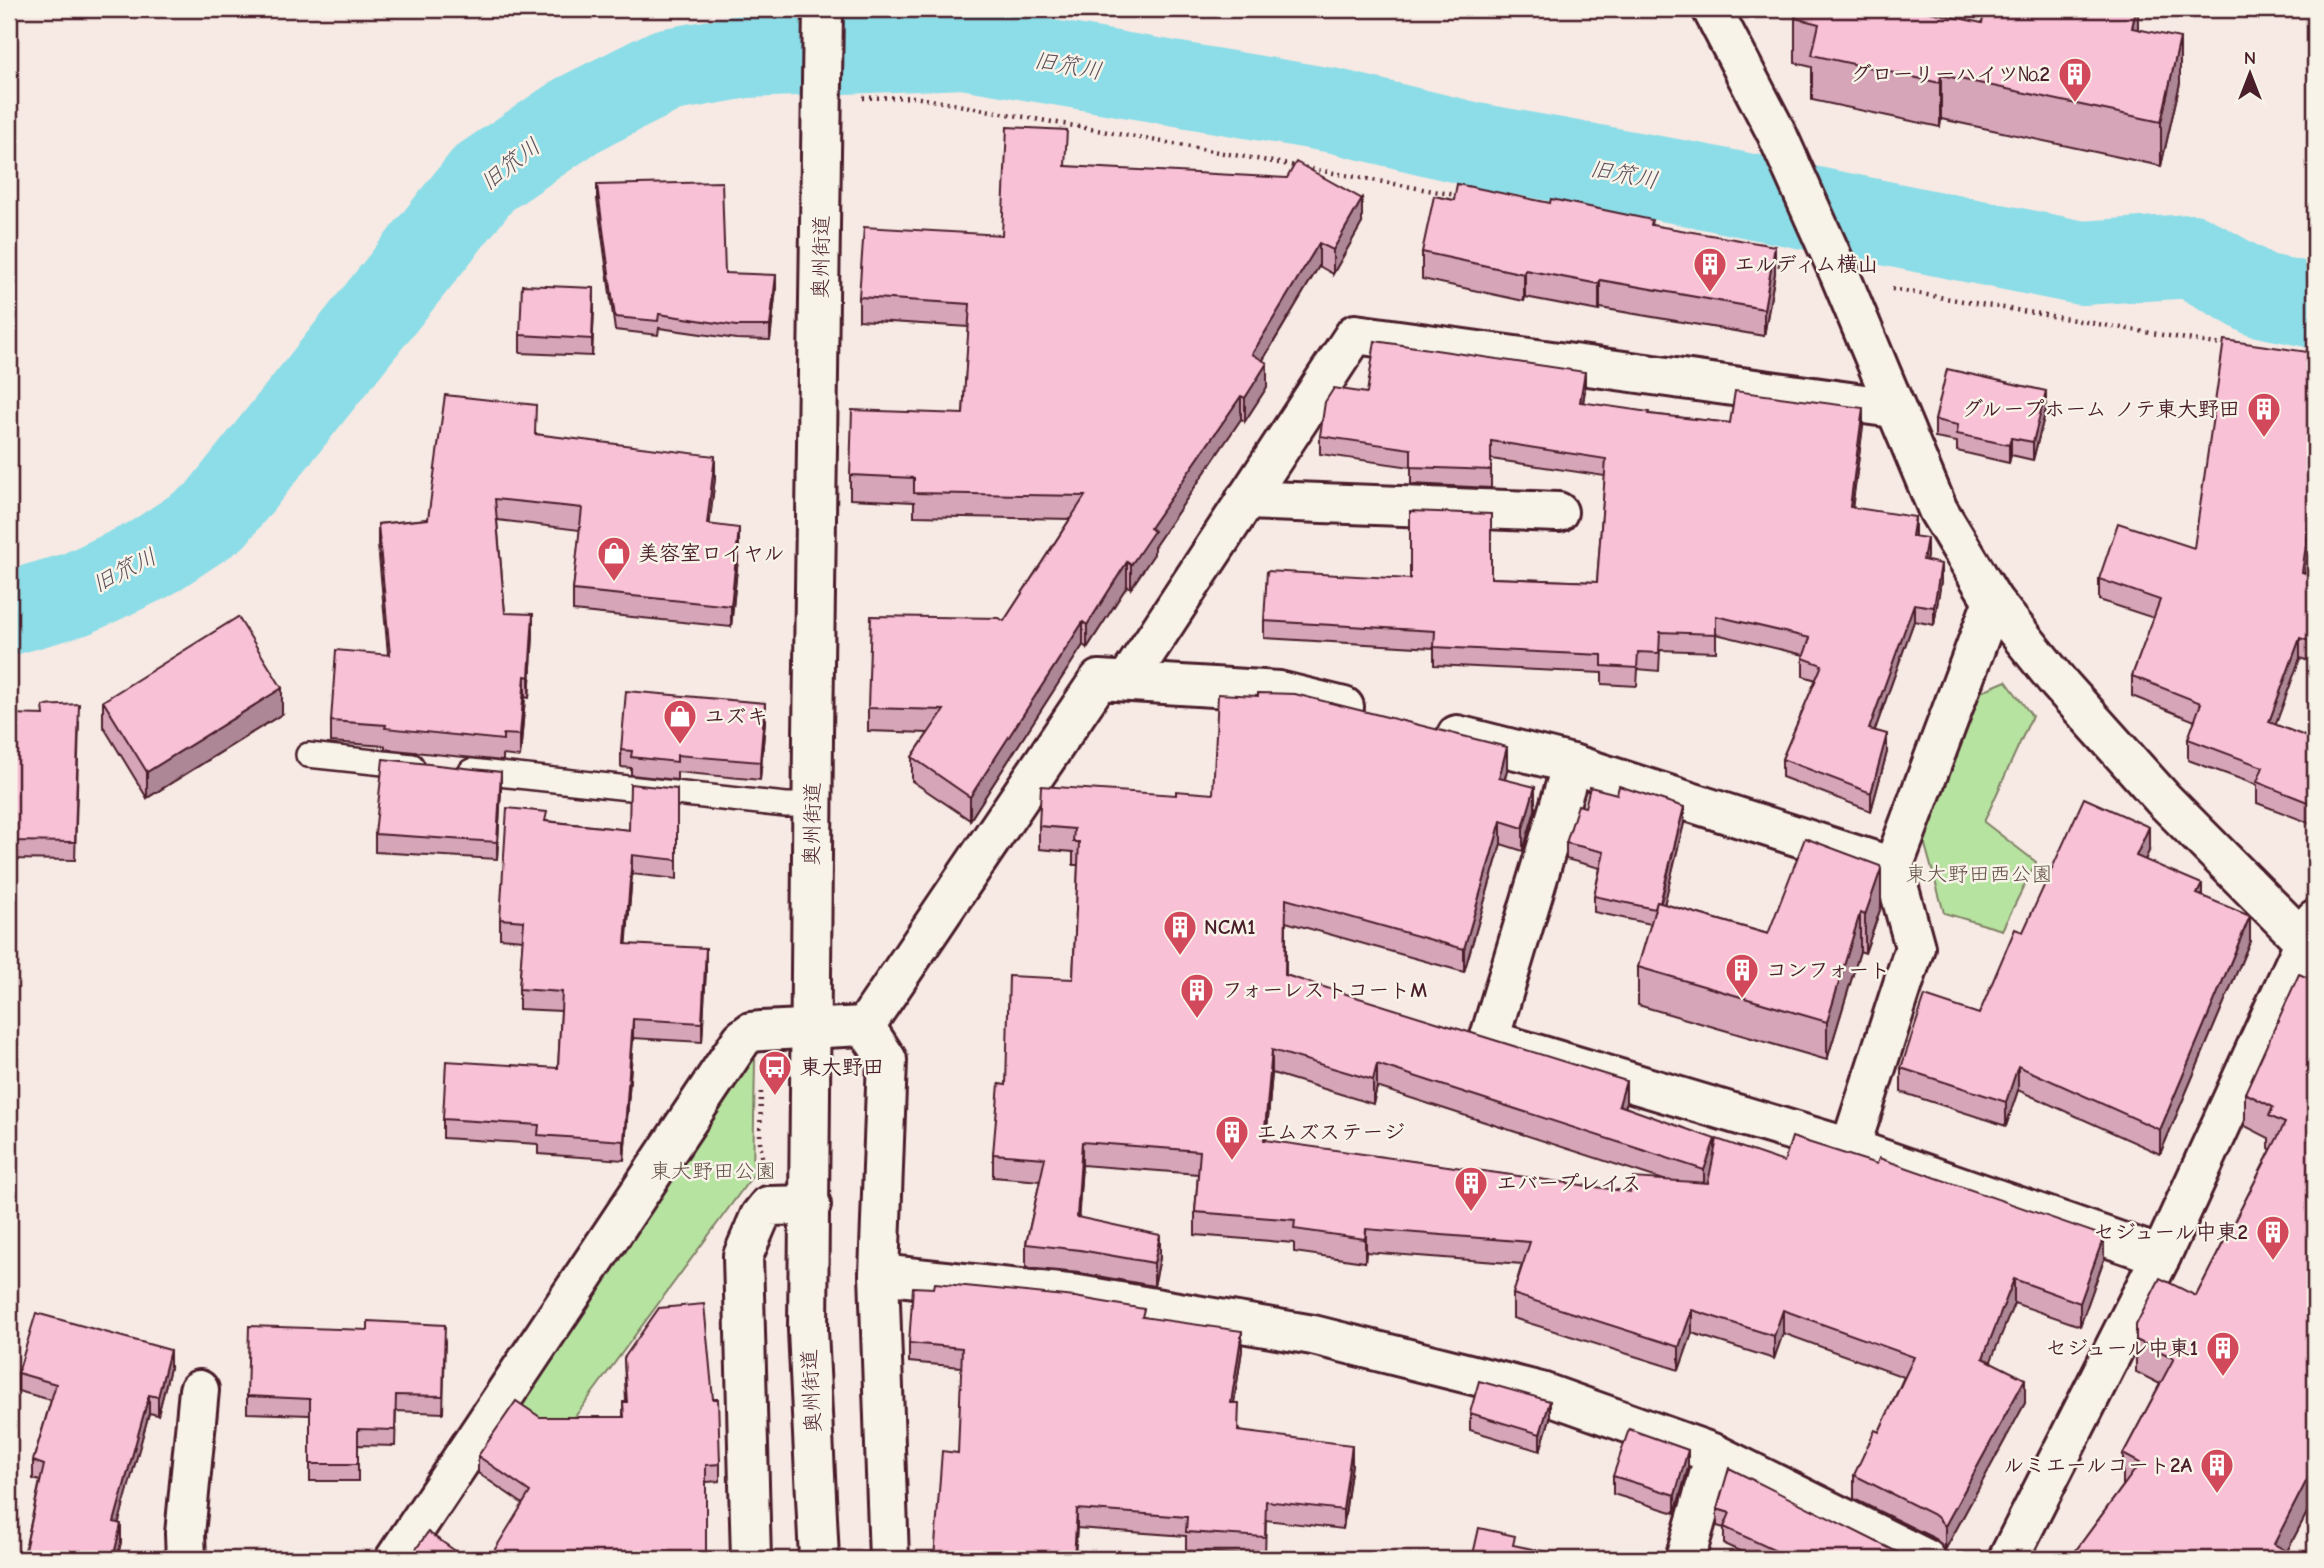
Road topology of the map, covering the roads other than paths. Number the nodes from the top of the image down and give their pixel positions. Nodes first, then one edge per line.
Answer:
1 (823, 9) edge
2 (1712, 9) edge
3 (1893, 408) junction
4 (1245, 500) junction
5 (1558, 512) dead end
6 (1993, 601) junction
7 (1127, 681) junction
8 (1372, 714) edge
9 (1425, 727) edge
10 (307, 755) dead end
11 (1572, 764) junction
12 (429, 767) edge
13 (456, 770) edge
14 (812, 805) junction
15 (1893, 867) junction
16 (2311, 937) edge
17 (865, 1026) junction
18 (812, 1030) junction
19 (1850, 1148) junction
20 (811, 1205) junction
21 (2161, 1256) junction
22 (879, 1273) junction
23 (199, 1390) dead end
24 (1715, 1454) junction
25 (186, 1559) edge
26 (395, 1559) edge
27 (751, 1559) edge
28 (819, 1559) edge
29 (889, 1559) edge
30 (1685, 1559) edge
31 (1926, 1559) edge
32 (2008, 1559) edge

1 - 14 street, 奥州街道
2 - 3 street
3 - 4 street
3 - 6 street
4 - 5 street
4 - 7 street
6 - 15 street
6 - 16 street
7 - 8 street
7 - 17 street
9 - 11 street
10 - 12 lane
11 - 15 street
11 - 19 street
13 - 14 lane
14 - 18 street, 奥州街道
15 - 19 street
16 - 21 street
17 - 18 street
17 - 22 street
18 - 20 street, 奥州街道
18 - 26 street
19 - 21 street
20 - 27 street
20 - 28 street, 奥州街道
21 - 32 street
22 - 24 street
22 - 29 street
23 - 25 street
24 - 30 street
24 - 31 street

